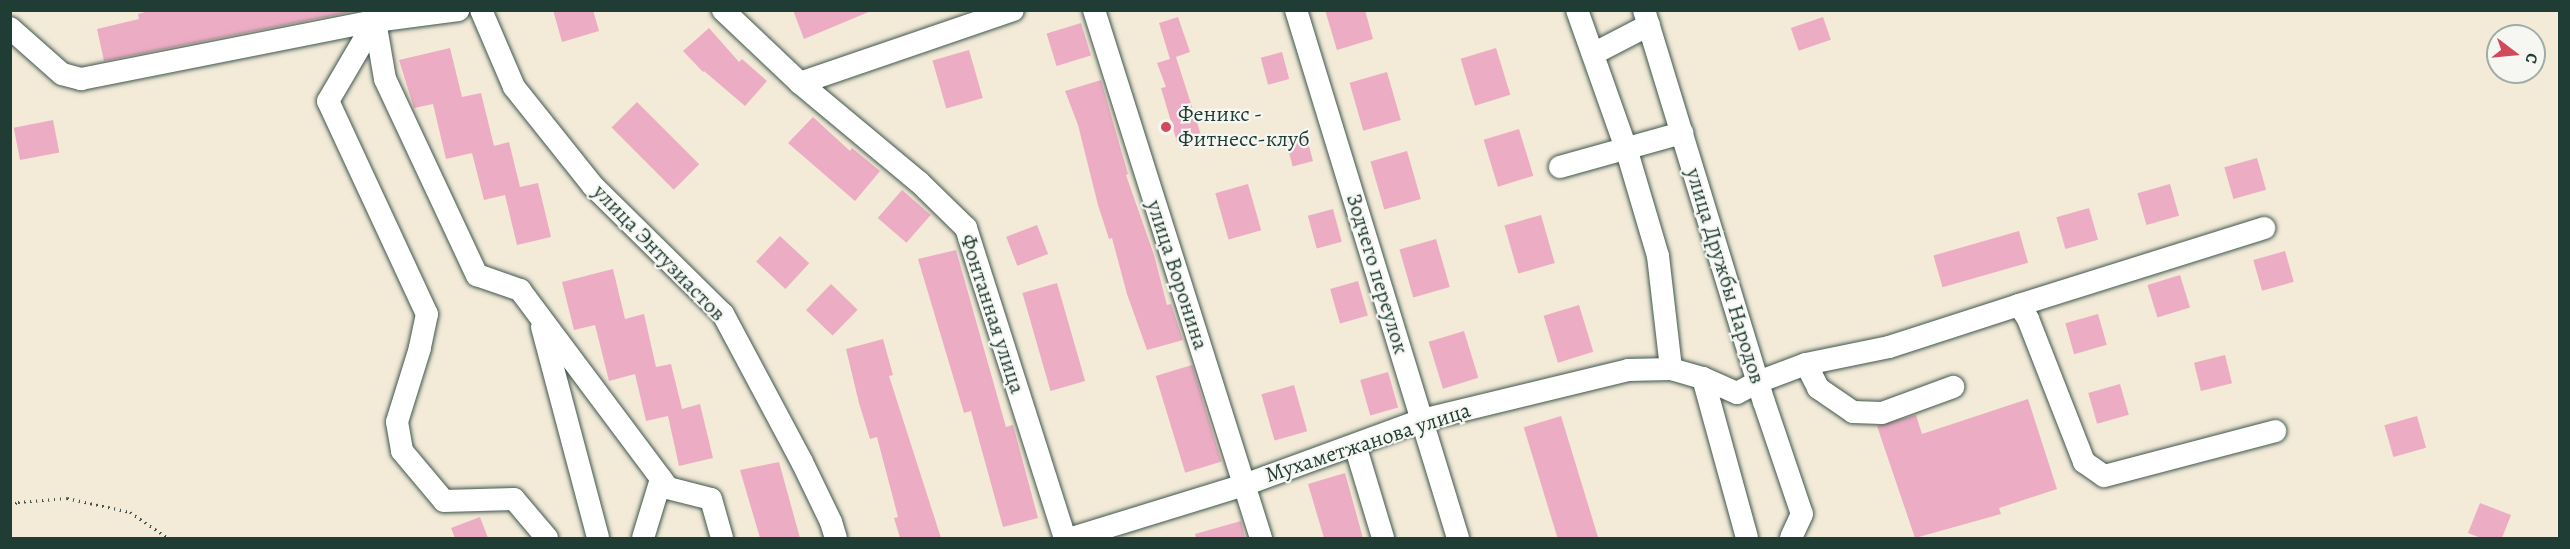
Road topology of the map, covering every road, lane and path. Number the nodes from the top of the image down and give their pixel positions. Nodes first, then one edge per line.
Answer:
1 (458, 10) edge
2 (481, 10) edge
3 (723, 10) edge
4 (1013, 10) edge
5 (1094, 10) edge
6 (1296, 10) edge
7 (1577, 10) edge
8 (1646, 18) edge
9 (375, 21) junction
10 (10, 28) edge
11 (1593, 54) junction
12 (800, 83) junction
13 (1682, 133) junction
14 (1626, 148) junction
15 (1560, 167) dead end
16 (2264, 228) dead end
17 (2019, 305) junction
18 (540, 317) junction
19 (1806, 364) junction
20 (1671, 369) junction
21 (1703, 378) junction
22 (1758, 382) junction
23 (1953, 387) dead end
24 (1422, 420) junction
25 (2275, 430) dead end
26 (1355, 445) junction
27 (661, 479) junction
28 (1244, 485) junction
29 (10, 506) edge
30 (1802, 514) junction
31 (168, 538) edge
32 (547, 538) edge
33 (598, 538) edge
34 (643, 538) edge
35 (723, 538) edge
36 (836, 538) edge
37 (1065, 538) edge
38 (1072, 538) edge
39 (1261, 538) edge
40 (1383, 538) edge
41 (1458, 538) edge
42 (1746, 538) edge
43 (1791, 538) edge
44 (1810, 538) edge

1 - 9 street
2 - 36 street, улица Энтузиастов
3 - 12 street, Фонтанная улица
4 - 12 street
5 - 28 street, улица Воронина
6 - 24 street, Зодчего переулок
7 - 11 street
8 - 11 street
8 - 13 street, улица Дружбы Народов
9 - 10 street
9 - 18 street
9 - 32 street
11 - 14 street
12 - 37 street, Фонтанная улица
13 - 14 street
13 - 22 street, улица Дружбы Народов
14 - 15 street
14 - 20 street
16 - 17 street
17 - 19 street
17 - 25 street
18 - 27 street
18 - 33 street
19 - 22 street
19 - 23 street
20 - 21 street, Мухаметжанова улица
20 - 24 street, Мухаметжанова улица
21 - 22 street, Мухаметжанова улица
21 - 42 street
22 - 30 street, улица Дружбы Народов
24 - 26 street, Мухаметжанова улица
24 - 41 street, Зодчего переулок
26 - 28 street, Мухаметжанова улица
26 - 40 street
27 - 34 street
27 - 35 street
28 - 38 street, Мухаметжанова улица
28 - 39 street, улица Воронина
29 - 31 path
30 - 43 street
30 - 44 street, улица Дружбы Народов

